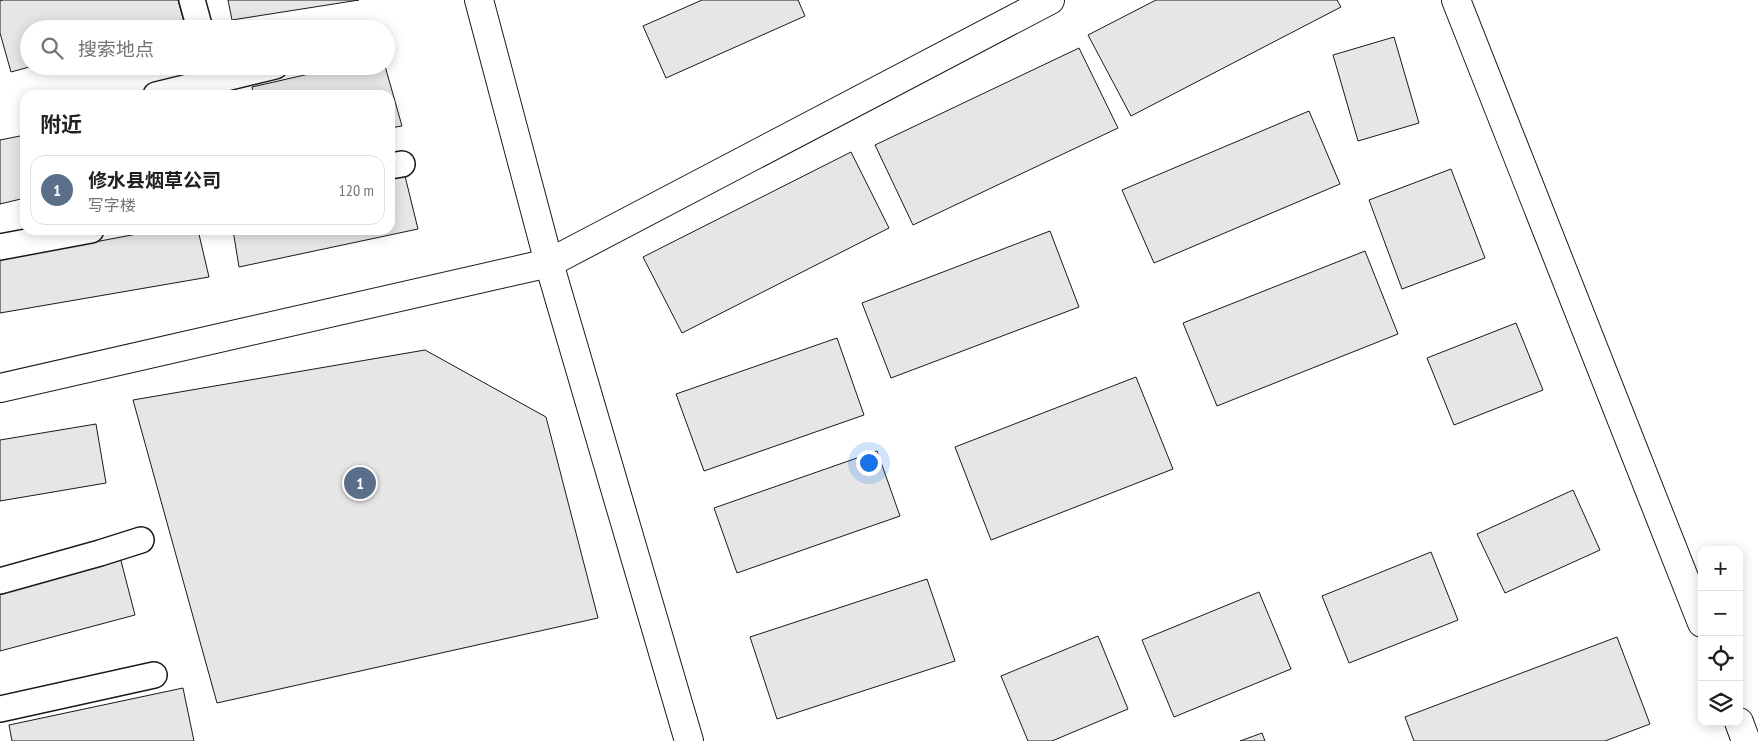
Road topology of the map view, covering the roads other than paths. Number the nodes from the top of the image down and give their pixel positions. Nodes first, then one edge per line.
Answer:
1 (192, 0) edge
2 (479, 0) edge
3 (1050, 0) edge
4 (1456, 0) edge
5 (198, 20) edge
6 (238, 75) edge
7 (214, 81) edge
8 (177, 90) edge
9 (64, 235) edge
10 (0, 247) edge
11 (549, 263) junction
12 (3, 383) edge
13 (141, 540) dead end
14 (0, 582) edge
15 (1698, 613) edge
16 (154, 675) dead end
17 (0, 709) edge
18 (1740, 726) edge
19 (689, 741) edge
20 (1746, 741) edge

1 - 5 street
2 - 11 street
3 - 11 street
4 - 15 street
6 - 7 street
7 - 8 street
9 - 10 street
11 - 12 street
11 - 19 street
13 - 14 street
16 - 17 street
18 - 20 street

